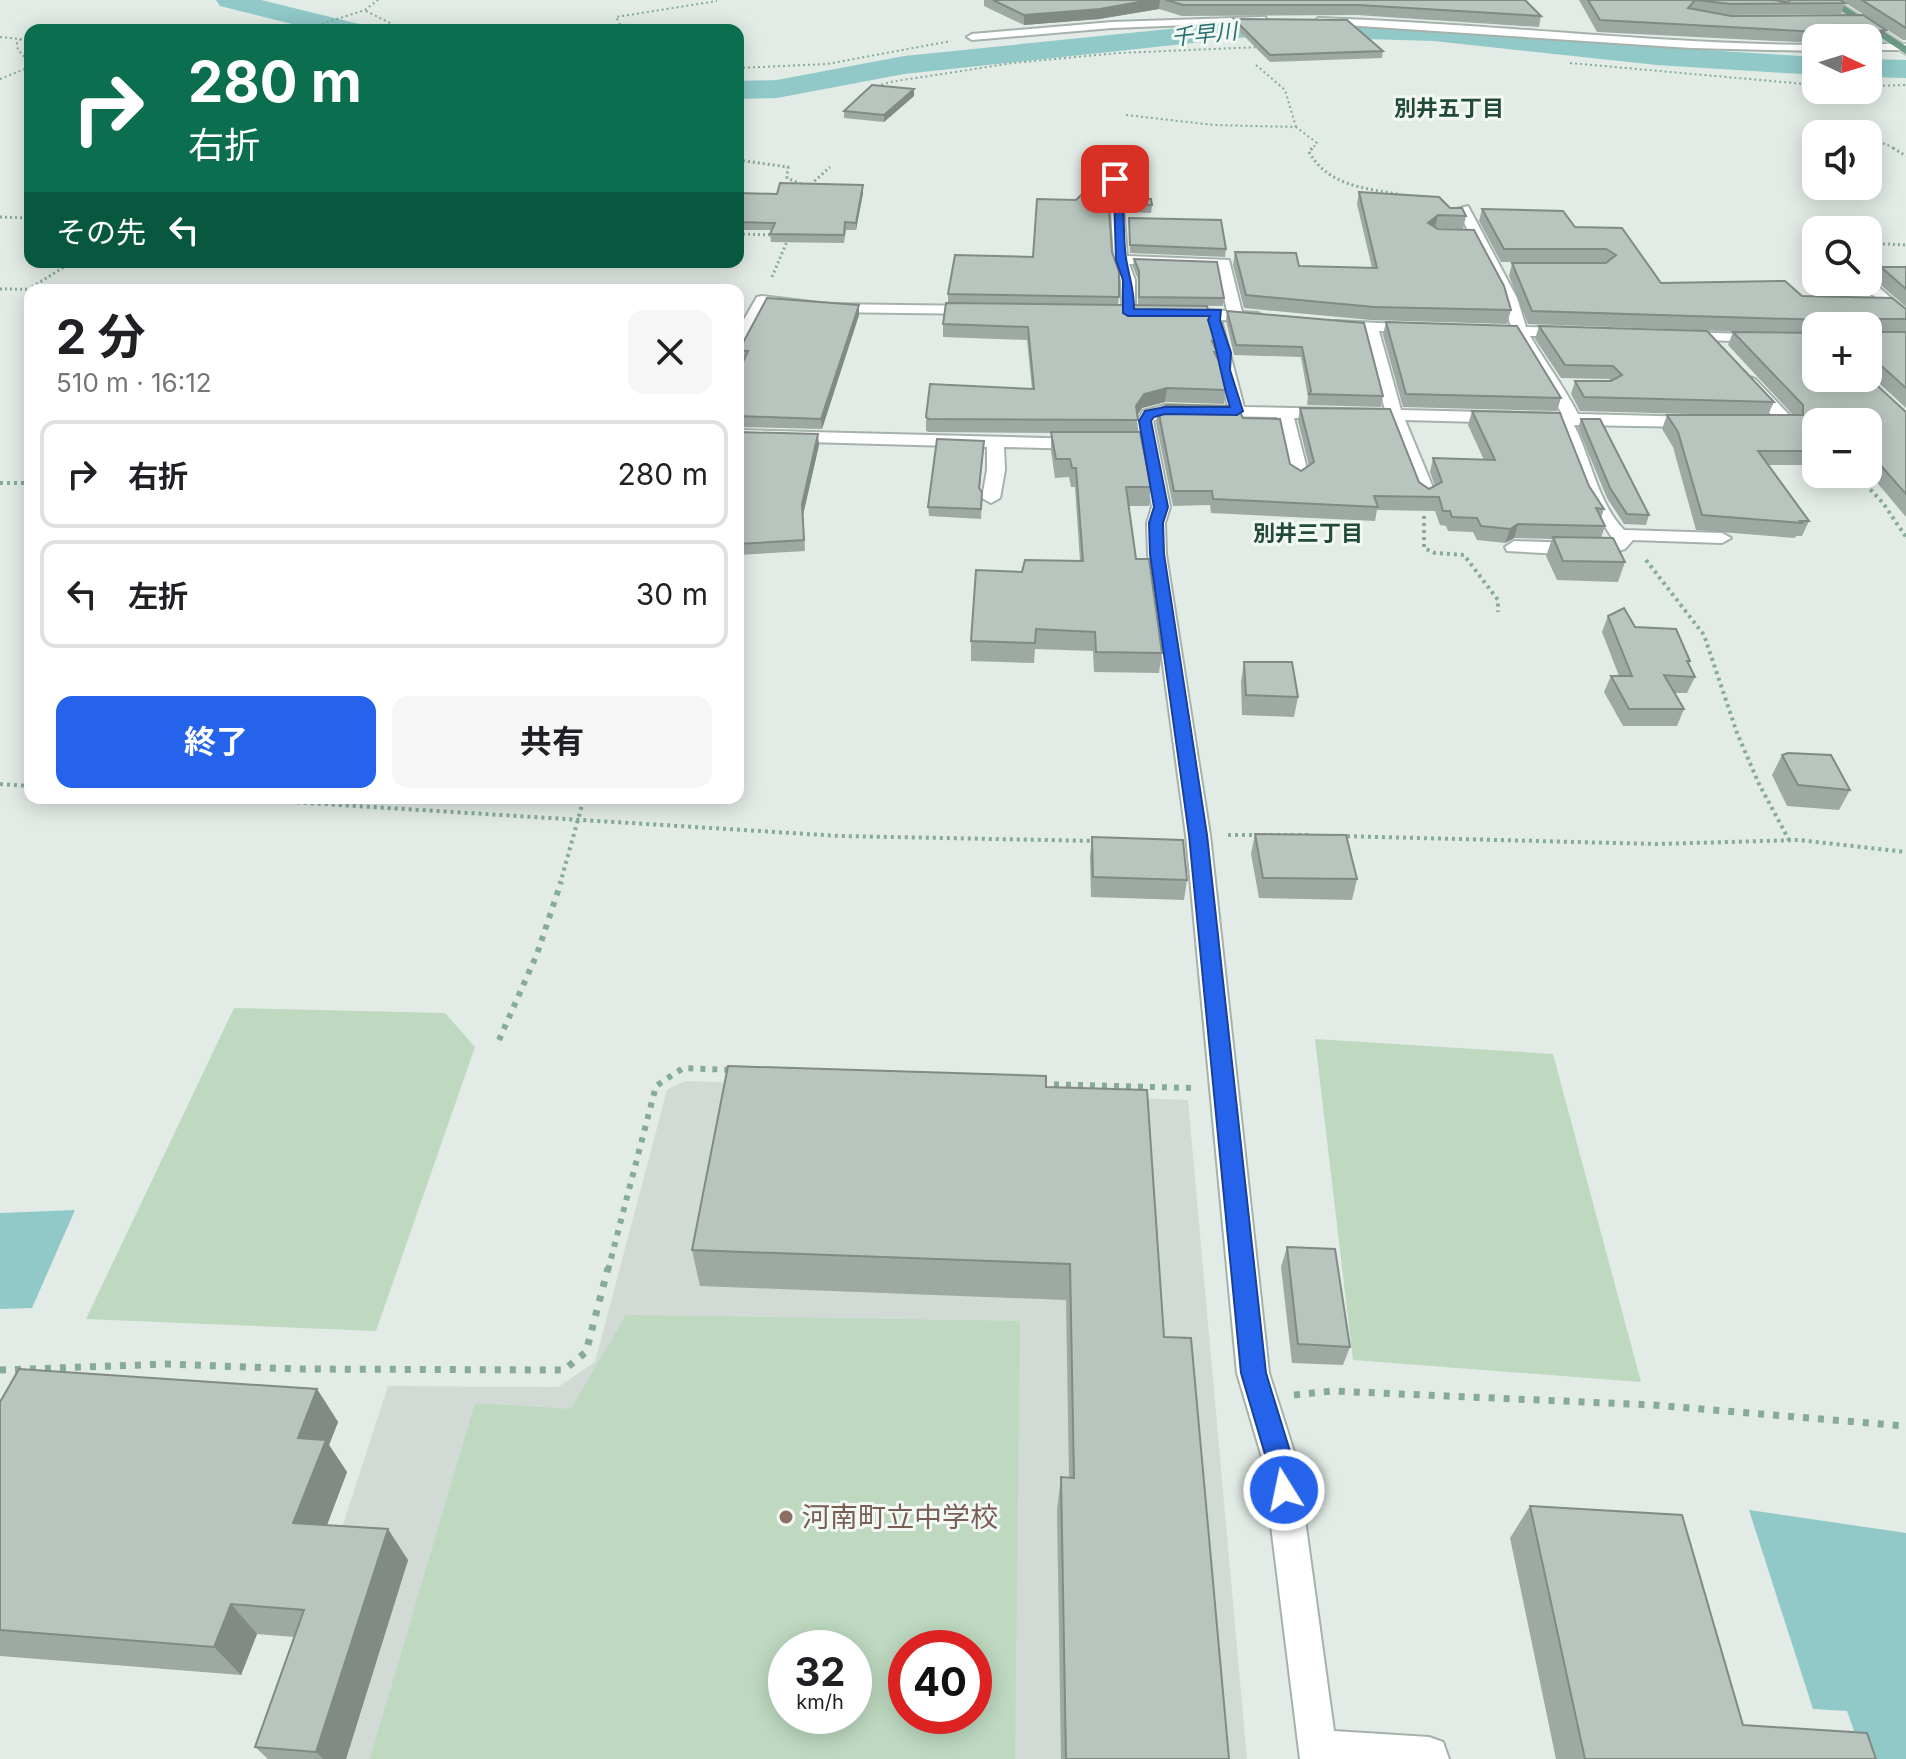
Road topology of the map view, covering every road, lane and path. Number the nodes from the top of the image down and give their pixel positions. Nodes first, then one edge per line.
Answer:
1 (378, 0) edge
2 (1830, 0) edge
3 (717, 1) edge
4 (365, 10) junction
5 (1835, 13) edge
6 (1851, 18) junction
7 (1284, 20) edge
8 (1300, 20) edge
9 (322, 24) edge
10 (392, 24) edge
11 (620, 24) edge
12 (1724, 34) edge
13 (0, 37) edge
14 (972, 37) joint
15 (21, 39) junction
16 (24, 39) edge
17 (1267, 47) edge
18 (1749, 48) junction
19 (1802, 48) edge
20 (1882, 48) edge
21 (1904, 49) edge
22 (24, 58) edge
23 (1561, 62) dead end
24 (1256, 65) dead end
25 (24, 68) edge
26 (744, 68) edge
27 (0, 79) edge
28 (1802, 84) edge
29 (1906, 85) edge
30 (1882, 86) edge
31 (845, 114) edge
32 (1126, 115) dead end
33 (1296, 127) junction
34 (1882, 143) edge
35 (1906, 156) edge
36 (744, 161) edge
37 (830, 167) dead end
38 (1115, 179) dead end
39 (807, 187) junction
40 (803, 199) edge
41 (1463, 209) joint
42 (0, 217) edge
43 (24, 218) edge
44 (744, 234) edge
45 (1882, 244) edge
46 (1906, 245) edge
47 (1121, 260) junction
48 (63, 268) edge
49 (37, 284) edge
50 (24, 288) edge
51 (0, 289) edge
52 (1881, 296) edge
53 (762, 300) junction
54 (997, 311) edge
55 (1217, 313) junction
56 (1235, 314) junction
57 (1277, 319) edge
58 (1906, 319) edge
59 (1316, 324) edge
60 (1371, 327) junction
61 (1430, 329) edge
62 (1475, 330) edge
63 (744, 332) edge
64 (1520, 332) junction
65 (1579, 332) edge
66 (1672, 335) edge
67 (1802, 341) edge
68 (1739, 370) edge
69 (1556, 386) junction
70 (1581, 386) edge
71 (1237, 411) junction
72 (1284, 412) junction
73 (1395, 415) junction
74 (1569, 420) junction
75 (1712, 423) edge
76 (1758, 423) edge
77 (744, 435) edge
78 (995, 443) junction
79 (1093, 444) edge
80 (1300, 477) edge
81 (0, 483) edge
82 (24, 483) edge
83 (1869, 488) edge
84 (1427, 495) joint
85 (991, 498) dead end
86 (1906, 537) edge
87 (1622, 538) junction
88 (1722, 538) dead end
89 (1514, 547) dead end
90 (1498, 612) dead end
91 (0, 784) edge
92 (24, 786) edge
93 (326, 804) edge
94 (581, 804) edge
95 (575, 819) junction
96 (1311, 835) edge
97 (1327, 835) edge
98 (1198, 839) junction
99 (1789, 840) junction
100 (1105, 841) edge
101 (1906, 852) edge
102 (499, 1040) dead end
103 (741, 1071) edge
104 (1040, 1084) edge
105 (1225, 1088) junction
106 (0, 1370) edge
107 (1262, 1399) junction
108 (1906, 1426) edge
109 (1318, 1754) edge
110 (1430, 1759) edge

1 - 4 path
2 - 6 main road
3 - 11 path
4 - 9 path
4 - 10 path
5 - 6 street
6 - 21 main road
7 - 14 street
8 - 18 street
12 - 18 street
13 - 15 path
14 - 26 path
15 - 16 path
15 - 22 path
17 - 31 path
18 - 19 street
20 - 21 street
23 - 28 path
24 - 33 path
25 - 27 path
29 - 30 path
32 - 33 path
33 - 41 path
34 - 35 path
36 - 39 path
37 - 39 path
38 - 47 street
39 - 40 path
41 - 64 street
42 - 43 path
44 - 53 path
45 - 46 path
47 - 55 street
47 - 56 street
48 - 49 path
50 - 51 path
52 - 58 street
53 - 54 street
53 - 63 street
55 - 56 street
55 - 71 street
56 - 57 street
59 - 60 street
60 - 61 street
60 - 73 street
62 - 64 street
64 - 65 street
64 - 69 street
66 - 67 street
68 - 76 street
69 - 70 street
69 - 74 street
71 - 72 street
71 - 98 street
72 - 73 street
72 - 80 street
73 - 74 street
73 - 84 street
74 - 75 street
74 - 87 street
77 - 78 street
78 - 79 street
78 - 85 street
81 - 82 path
83 - 86 path
84 - 90 path
87 - 88 street
87 - 89 street
87 - 99 path
91 - 92 path
93 - 95 path
94 - 95 path
95 - 100 path
95 - 102 path
96 - 98 path
97 - 99 path
98 - 105 street
99 - 101 path
103 - 106 path
104 - 105 path
105 - 107 street
107 - 108 path
107 - 109 street
109 - 110 street

